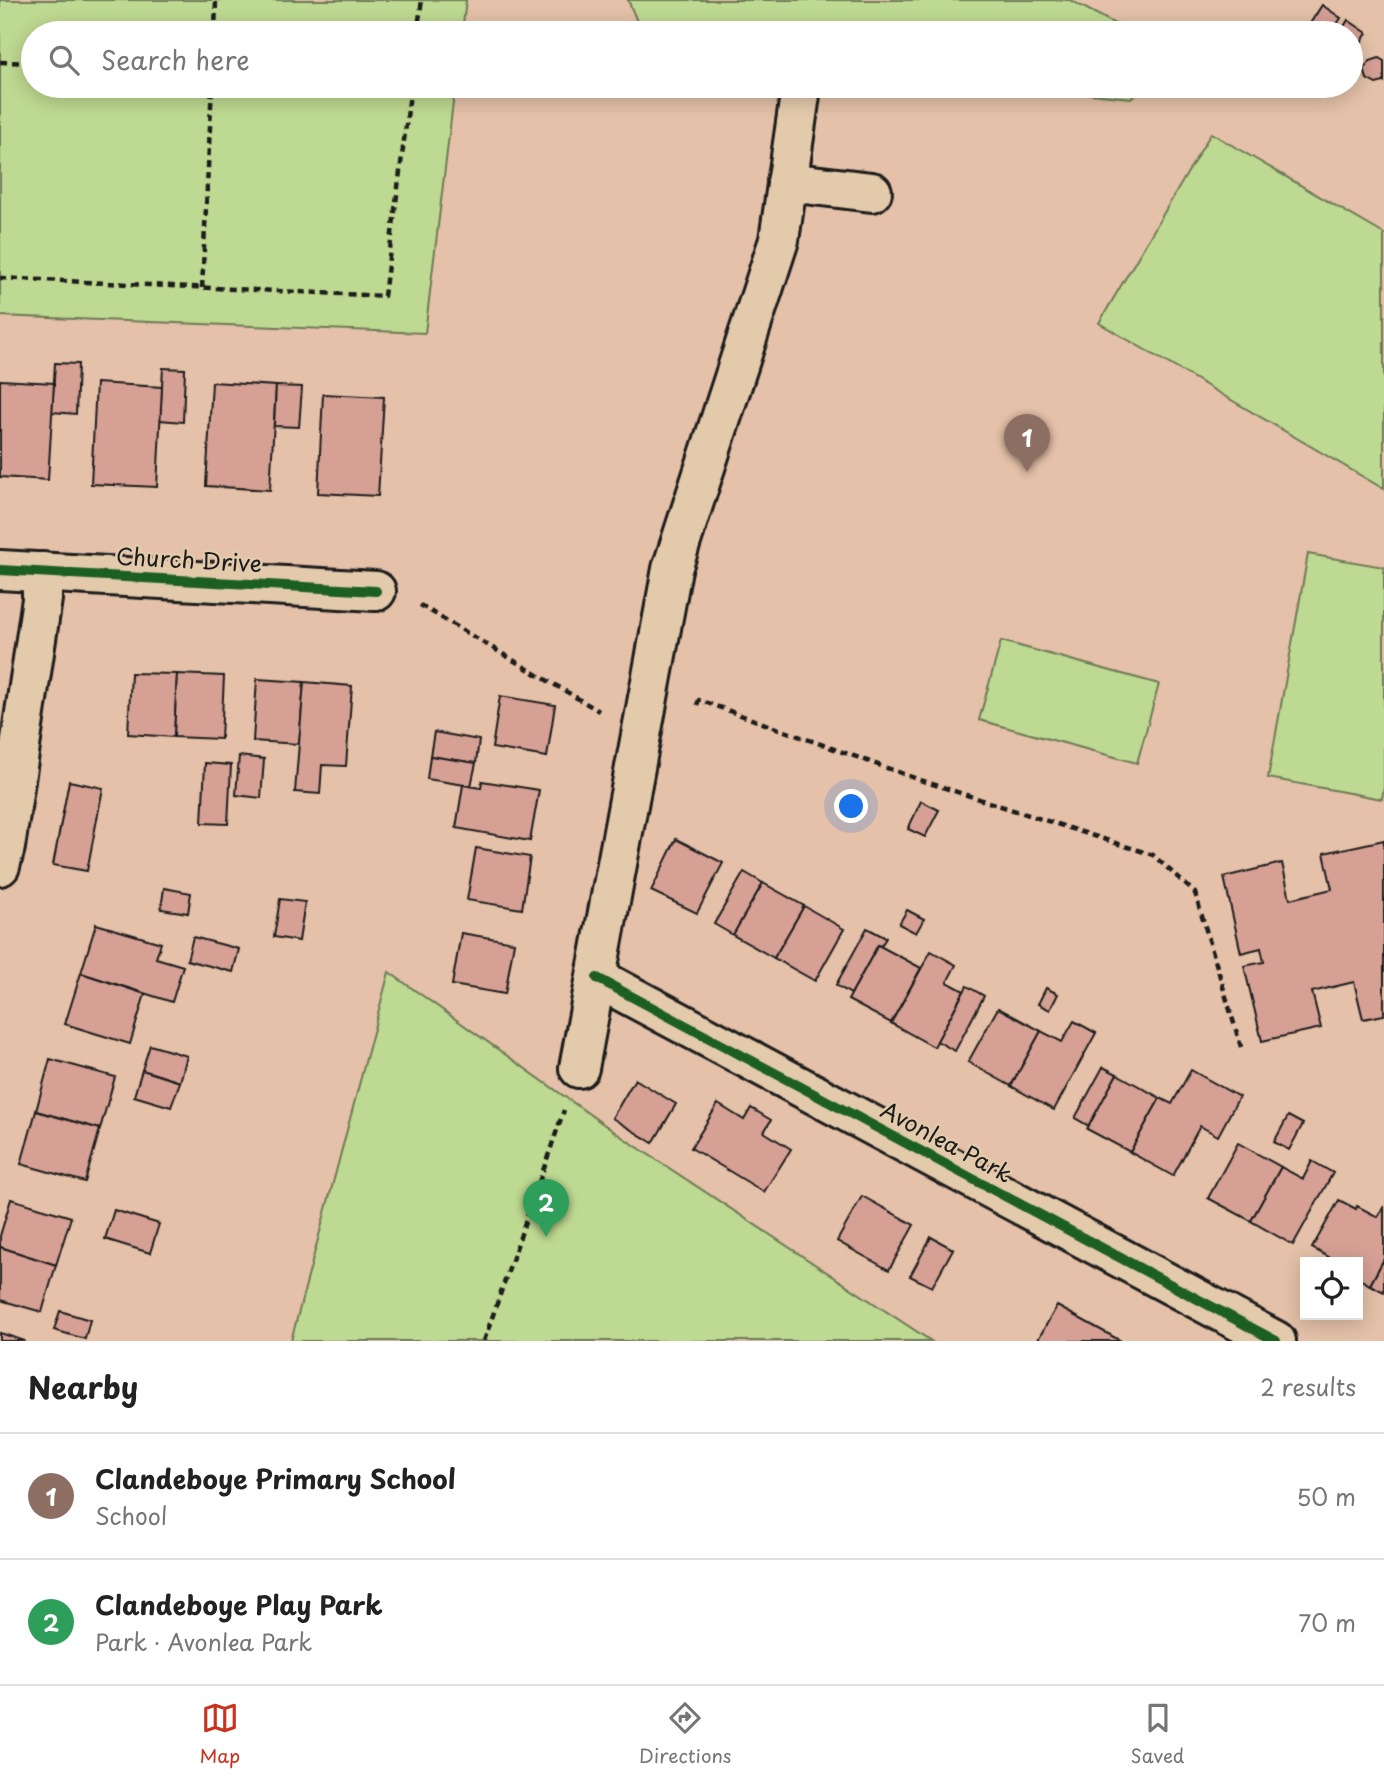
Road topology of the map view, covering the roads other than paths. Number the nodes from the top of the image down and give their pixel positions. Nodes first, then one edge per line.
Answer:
1 (800, 98) edge
2 (787, 182) junction
3 (872, 192) dead end
4 (0, 570) edge
5 (42, 572) junction
6 (376, 591) road end
7 (0, 866) edge
8 (597, 978) junction
9 (579, 1068) road end
10 (1276, 1341) edge

1 - 2 street
2 - 3 street
2 - 8 street
4 - 5 street, Church Drive
5 - 6 street, Church Drive
5 - 7 street
8 - 9 street
8 - 10 street, Avonlea Park

